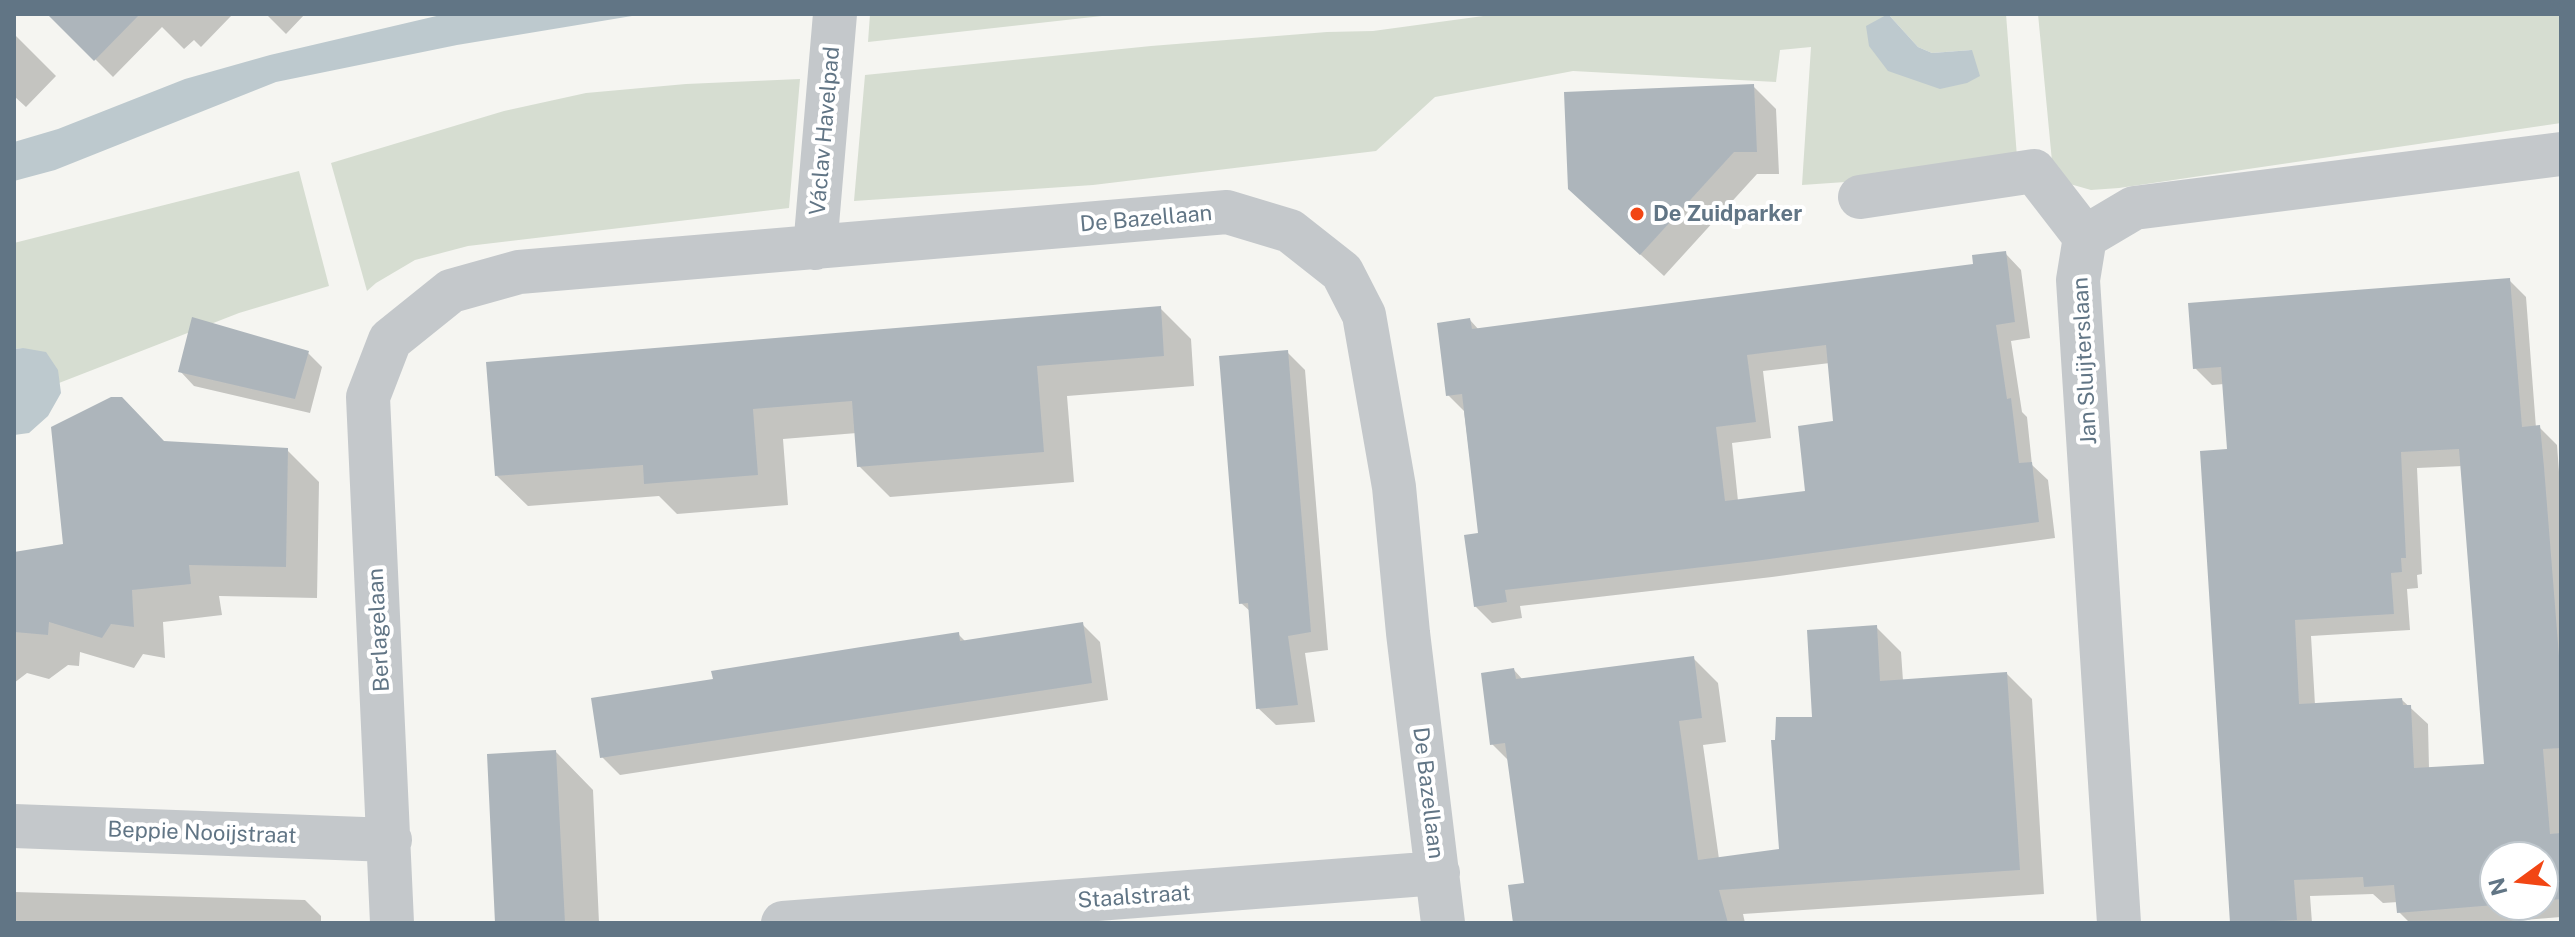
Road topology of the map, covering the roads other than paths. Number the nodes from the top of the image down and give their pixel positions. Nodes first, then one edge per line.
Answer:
1 (835, 14) edge
2 (2561, 154) edge
3 (1860, 197) dead end
4 (2085, 237) junction
5 (815, 248) junction
6 (390, 340) joint
7 (14, 826) edge
8 (390, 840) junction
9 (1438, 873) junction
10 (392, 923) edge
11 (783, 923) edge
12 (1443, 923) edge
13 (2119, 923) edge

1 - 5 street, Václav Havelpad
2 - 4 street
3 - 4 street
4 - 13 street, Jan Sluijterslaan
5 - 6 street, De Bazellaan
5 - 9 street, De Bazellaan
6 - 8 street, Berlagelaan
7 - 8 street, Beppie Nooijstraat
8 - 10 street, Berlagelaan
9 - 11 street, Staalstraat
9 - 12 street, De Bazellaan

